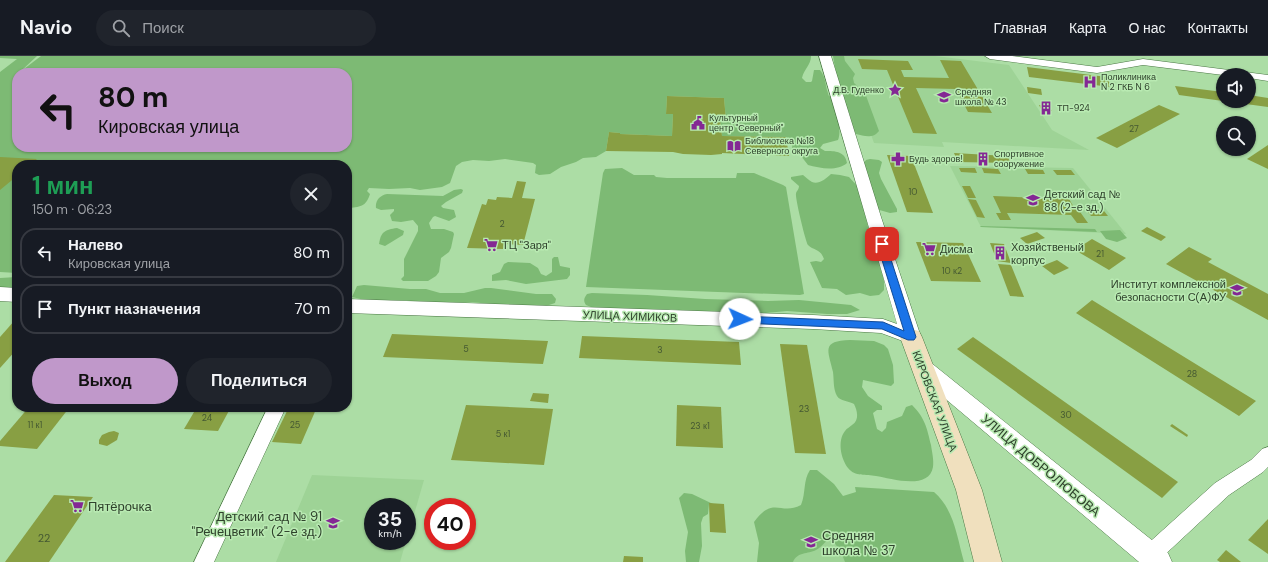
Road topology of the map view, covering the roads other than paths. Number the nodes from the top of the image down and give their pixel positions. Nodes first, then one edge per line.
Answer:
1 (825, 56) edge
2 (990, 56) edge
3 (1216, 71) edge
4 (1256, 76) edge
5 (1268, 78) edge
6 (0, 294) edge
7 (12, 295) edge
8 (352, 306) edge
9 (911, 337) junction
10 (923, 368) junction
11 (275, 412) edge
12 (1268, 455) edge
13 (1154, 558) edge
14 (204, 562) edge
15 (988, 562) edge

1 - 9 street, КИРОВСКАЯ УЛИЦА
2 - 3 street
4 - 5 street
6 - 7 street
8 - 9 street, УЛИЦА ХИМИКОВ
9 - 10 main road, КИРОВСКАЯ УЛИЦА
10 - 13 street, УЛИЦА ДОБРОЛЮБОВА
10 - 15 main road, КИРОВСКАЯ УЛИЦА
11 - 14 street
12 - 13 street

